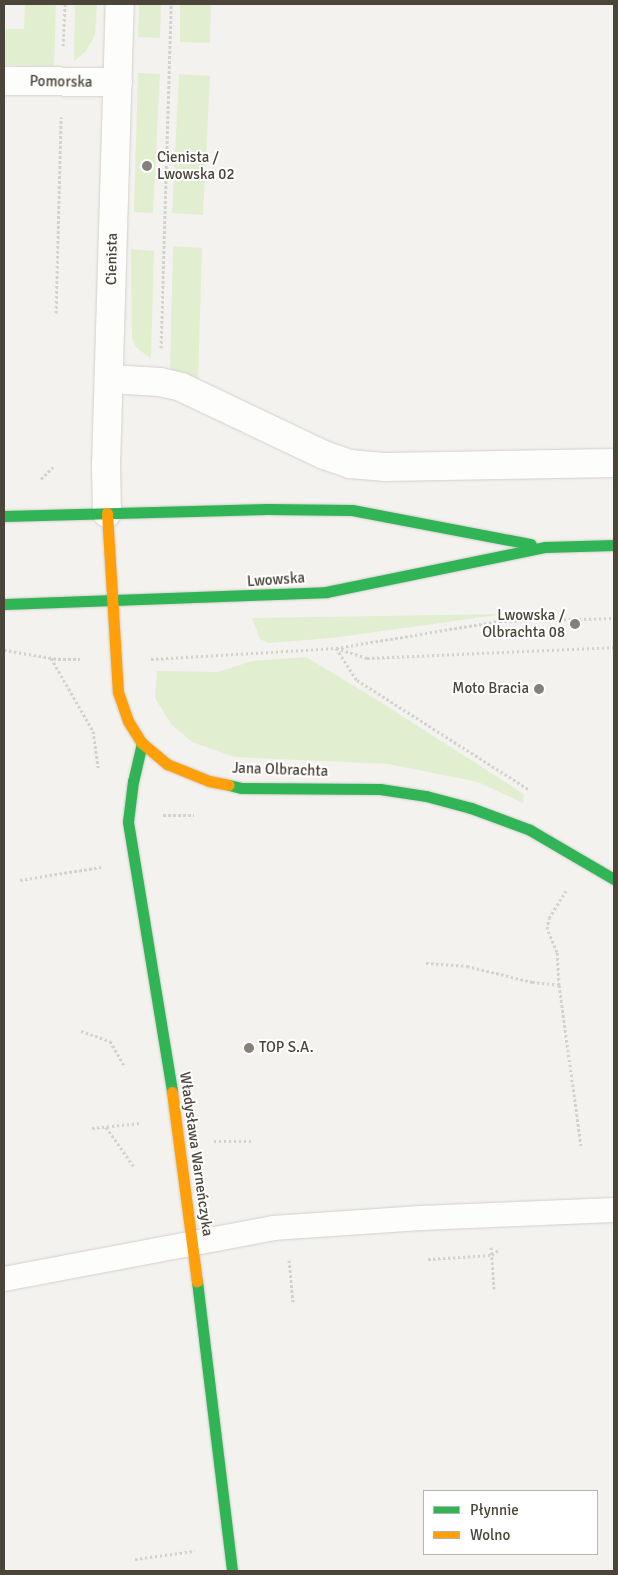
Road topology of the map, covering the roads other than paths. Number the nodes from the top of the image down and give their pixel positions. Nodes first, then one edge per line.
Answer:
1 (120, 4) edge
2 (4, 81) edge
3 (118, 82) junction
4 (108, 379) junction
5 (614, 463) edge
6 (107, 513) junction
7 (4, 516) edge
8 (614, 545) edge
9 (545, 547) junction
10 (113, 601) junction
11 (4, 604) edge
12 (142, 743) junction
13 (614, 879) edge
14 (614, 1210) edge
15 (193, 1244) junction
16 (4, 1279) edge
17 (232, 1571) edge

1 - 3 street, Cienista
2 - 3 street, Pomorska
3 - 4 street, Cienista
4 - 5 street
4 - 6 street, Cienista
6 - 7 street, Lwowska
6 - 9 street, Lwowska
6 - 10 street, Jana Olbrachta
8 - 9 street, Lwowska
9 - 10 street, Lwowska
10 - 11 street, Lwowska
10 - 12 street, Jana Olbrachta
12 - 13 street, Jana Olbrachta
12 - 15 street, Władysława Warneńczyka
14 - 15 lane
15 - 16 lane
15 - 17 street, Władysława Warneńczyka

